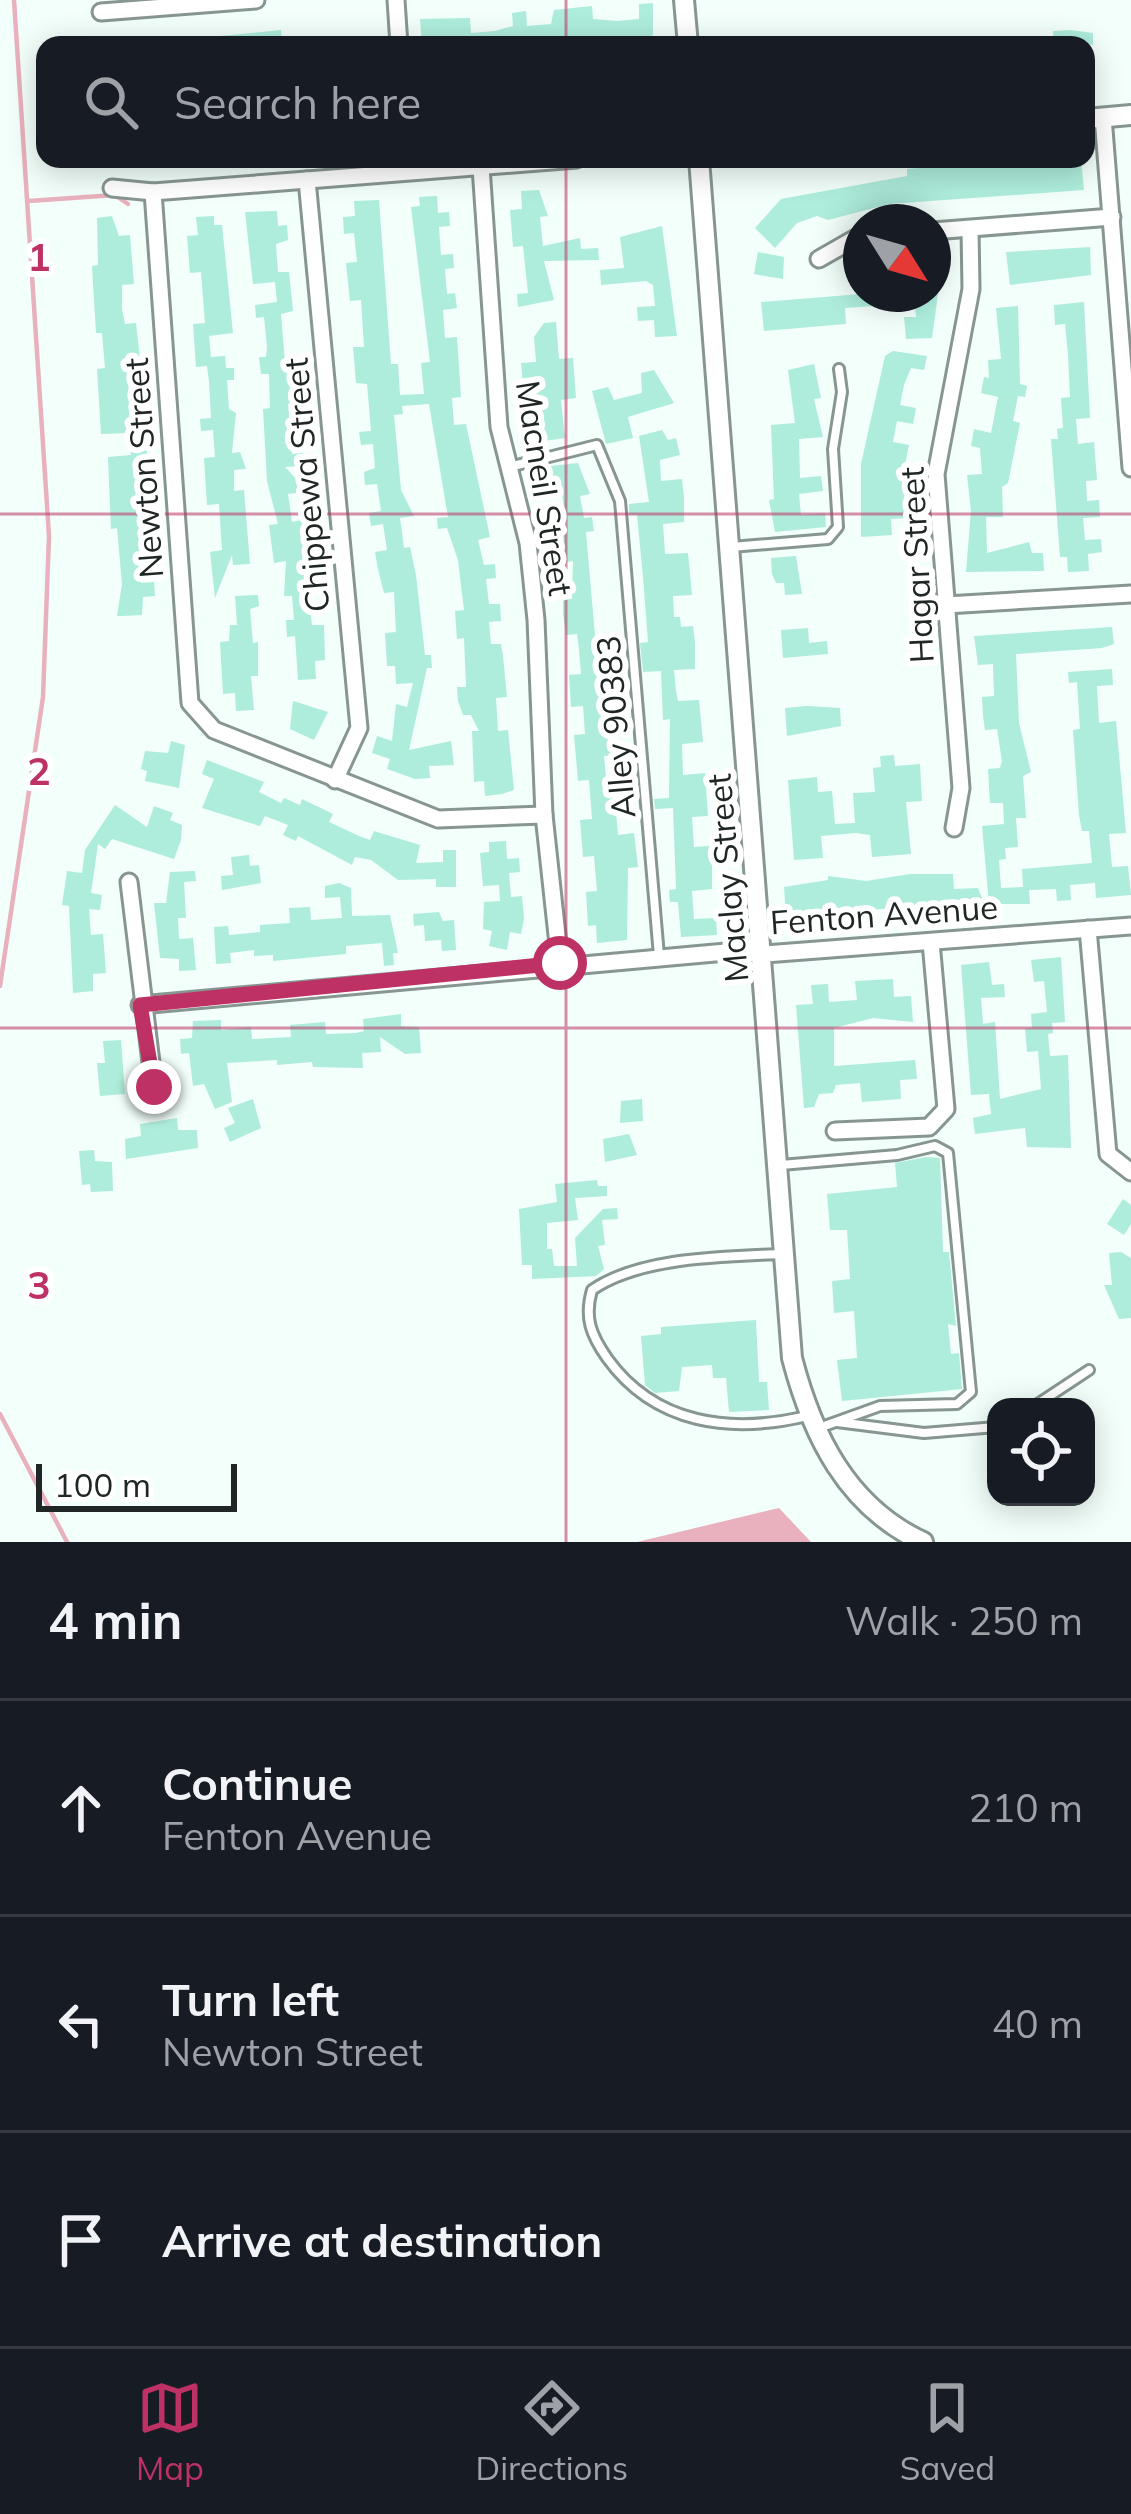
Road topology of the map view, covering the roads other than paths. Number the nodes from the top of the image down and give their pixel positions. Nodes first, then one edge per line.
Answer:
1 (256, 0) edge
2 (396, 0) edge
3 (684, 0) edge
4 (198, 2) edge
5 (101, 12) dead end
6 (398, 36) edge
7 (687, 36) edge
8 (1131, 115) edge
9 (1095, 118) edge
10 (1095, 124) edge
11 (391, 168) edge
12 (481, 168) edge
13 (700, 168) edge
14 (307, 180) junction
15 (112, 188) dead end
16 (153, 192) junction
17 (1112, 217) junction
18 (970, 229) junction
19 (951, 230) edge
20 (843, 245) edge
21 (819, 259) dead end
22 (839, 369) dead end
23 (508, 467) junction
24 (1131, 468) edge
25 (730, 547) junction
26 (1131, 594) edge
27 (946, 605) junction
28 (335, 779) junction
29 (544, 814) junction
30 (954, 827) dead end
31 (129, 883) dead end
32 (1131, 926) edge
33 (1088, 929) junction
34 (931, 942) junction
35 (764, 955) junction
36 (659, 956) junction
37 (560, 963) junction
38 (140, 1005) junction
39 (154, 1087) dead end
40 (835, 1131) dead end
41 (781, 1165) junction
42 (1131, 1172) edge
43 (784, 1254) junction
44 (1089, 1370) dead end
45 (1047, 1398) edge
46 (835, 1422) junction
47 (812, 1423) junction
48 (987, 1427) edge
49 (922, 1542) edge

1 - 4 street
2 - 6 street
3 - 7 street
4 - 5 street
8 - 9 street
10 - 17 street
11 - 14 street
12 - 23 street, Macneil Street
13 - 25 street, Maclay Street
14 - 16 street
14 - 28 street, Chippewa Street
15 - 16 street
16 - 28 street, Newton Street
17 - 18 street
17 - 24 street
18 - 19 street
18 - 27 street, Hagar Street
20 - 21 street
22 - 25 lane
23 - 29 street, Macneil Street
23 - 36 lane, Alley 90383
25 - 35 street, Maclay Street
26 - 27 street
27 - 30 street, Hagar Street
28 - 29 street
29 - 37 street, Macneil Street
31 - 38 street
32 - 33 street, Fenton Avenue
33 - 34 street, Fenton Avenue
33 - 42 street
34 - 35 street, Fenton Avenue
34 - 40 street
35 - 36 street, Fenton Avenue
35 - 41 street, Maclay Street
36 - 37 street, Fenton Avenue
37 - 38 street, Fenton Avenue
38 - 39 street
41 - 43 street, Maclay Street
41 - 46 lane
43 - 47 street, Maclay Street
43 - 47 lane
44 - 45 lane
46 - 47 lane
46 - 48 lane
47 - 49 street, Maclay Street

